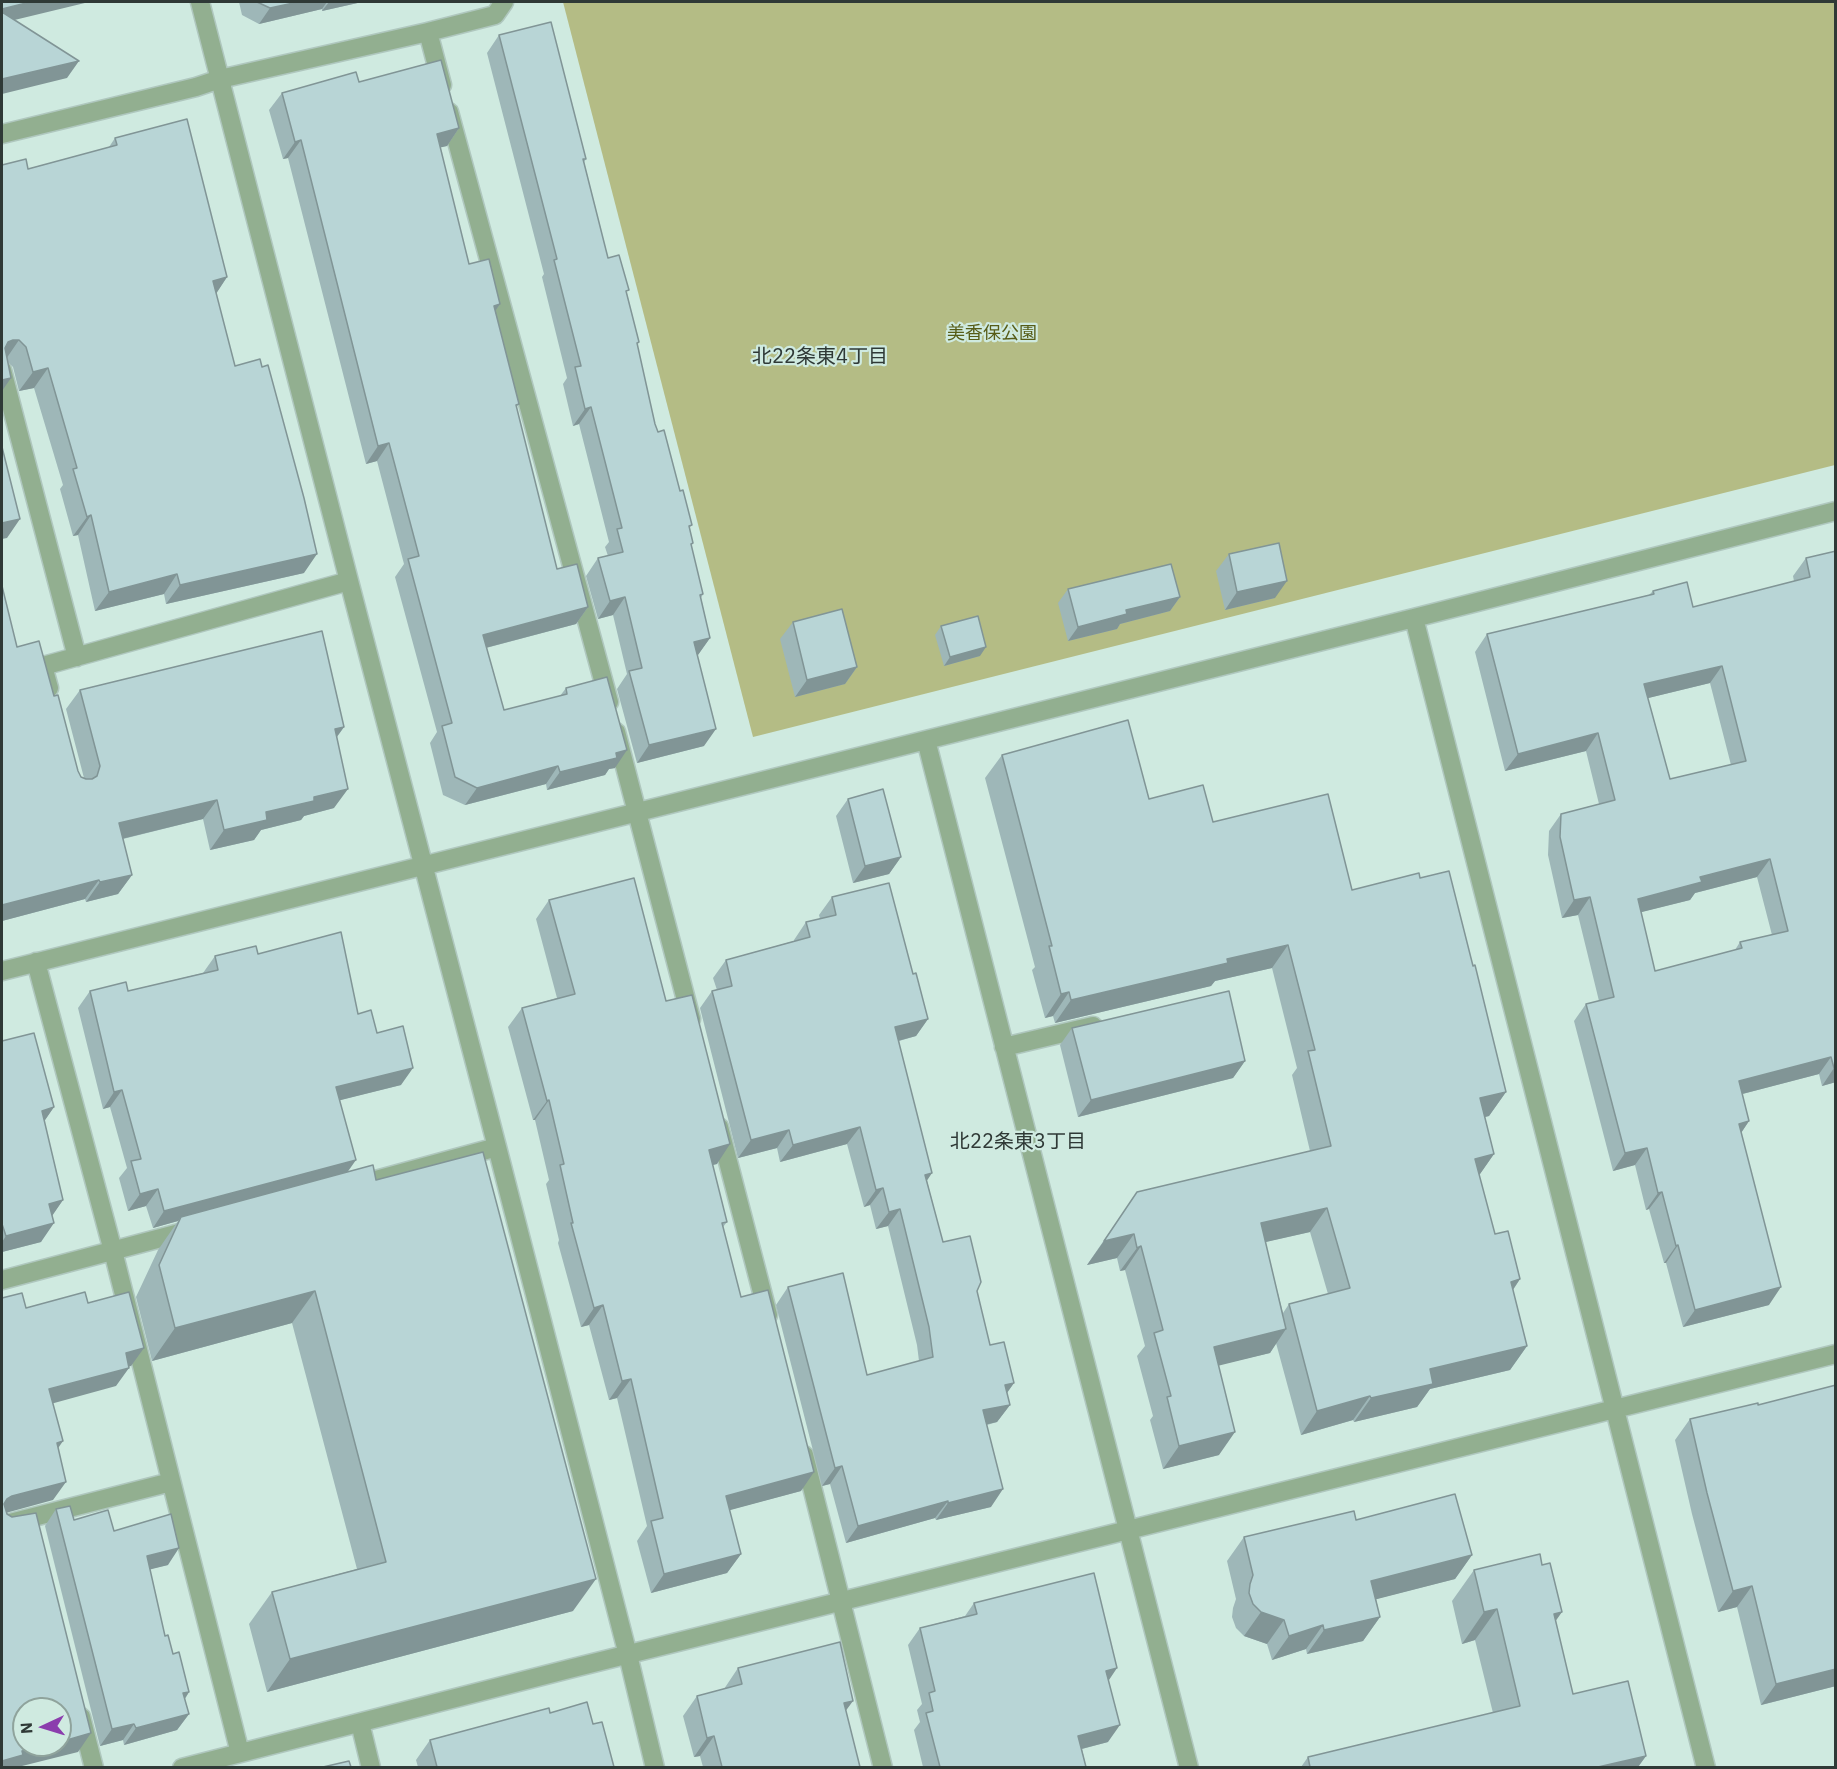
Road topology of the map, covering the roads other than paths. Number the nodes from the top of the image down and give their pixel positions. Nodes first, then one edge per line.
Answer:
1 (200, 2) edge
2 (504, 2) edge
3 (428, 32) junction
4 (220, 79) junction
5 (2, 134) edge
6 (2, 370) edge
7 (8, 424) edge
8 (1836, 511) edge
9 (349, 581) junction
10 (1414, 618) junction
11 (77, 657) junction
12 (52, 699) edge
13 (926, 740) junction
14 (638, 812) junction
15 (424, 865) junction
16 (36, 962) junction
17 (2, 971) edge
18 (1106, 1023) edge
19 (695, 1032) edge
20 (1004, 1047) junction
21 (716, 1113) edge
22 (497, 1146) junction
23 (343, 1189) edge
24 (205, 1226) edge
25 (113, 1251) junction
26 (2, 1280) edge
27 (772, 1331) edge
28 (1836, 1354) edge
29 (1615, 1410) junction
30 (798, 1434) edge
31 (171, 1482) junction
32 (2, 1525) edge
33 (1128, 1530) junction
34 (841, 1602) junction
35 (628, 1654) junction
36 (76, 1696) edge
37 (360, 1723) junction
38 (240, 1753) junction
39 (94, 1767) edge
40 (182, 1767) edge
41 (371, 1767) edge
42 (655, 1767) edge
43 (883, 1767) edge
44 (1189, 1767) edge
45 (1706, 1767) edge

1 - 4 street
2 - 3 street
3 - 4 street
3 - 14 street
4 - 5 street
4 - 9 street
6 - 7 street
7 - 11 street
8 - 10 street
9 - 11 street
9 - 15 street
10 - 13 street
10 - 29 street
11 - 12 street
13 - 14 street
13 - 20 street
14 - 15 street
14 - 19 street
15 - 16 street
15 - 22 street
16 - 17 street
16 - 25 street
18 - 20 street
20 - 33 street
21 - 27 street
22 - 23 street
22 - 35 street
24 - 25 street
25 - 26 street
25 - 31 street
28 - 29 street
29 - 33 street
29 - 45 street
30 - 34 street
31 - 32 street
31 - 38 street
33 - 34 street
33 - 44 street
34 - 35 street
34 - 43 street
35 - 37 street
35 - 42 street
36 - 39 street
37 - 38 street
37 - 41 street
38 - 40 street

